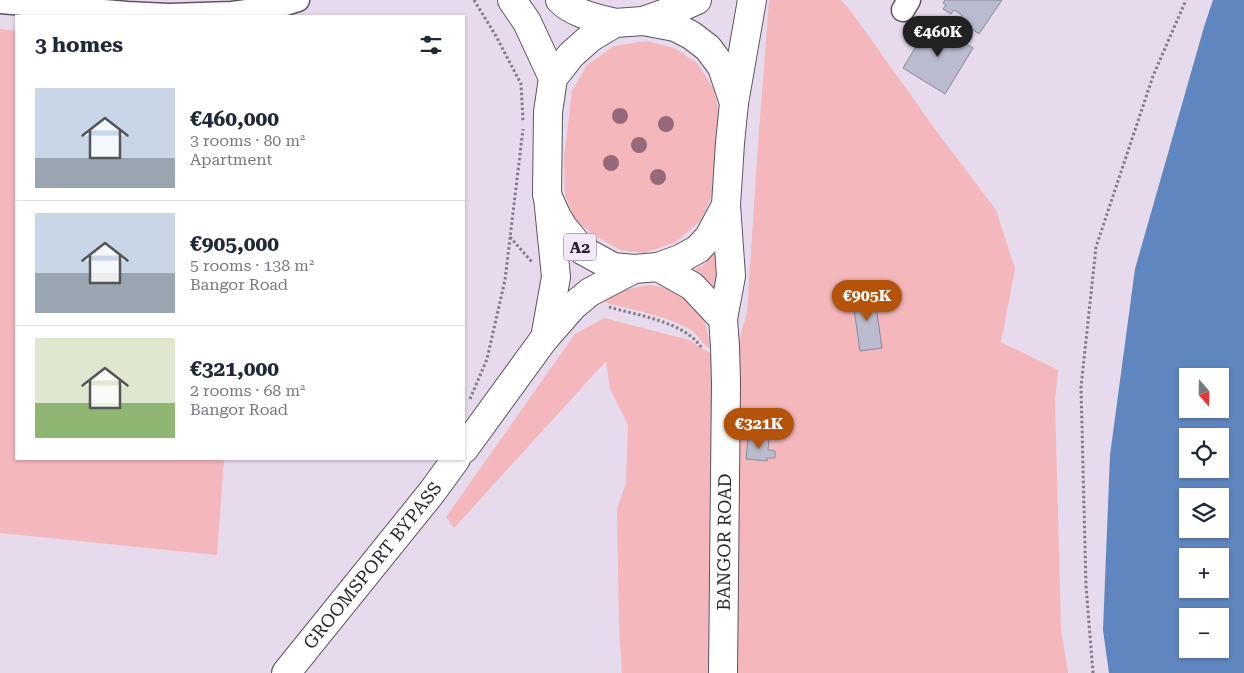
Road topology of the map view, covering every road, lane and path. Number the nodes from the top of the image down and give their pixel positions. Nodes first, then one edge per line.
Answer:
1 (298, 0) edge
2 (474, 0) edge
3 (512, 0) edge
4 (560, 0) edge
5 (697, 0) edge
6 (752, 0) edge
7 (1186, 0) edge
8 (0, 2) edge
9 (126, 7) edge
10 (643, 21) junction
11 (615, 23) junction
12 (553, 78) junction
13 (734, 103) junction
14 (547, 195) junction
15 (726, 206) junction
16 (510, 237) junction
17 (536, 266) dead end
18 (646, 268) junction
19 (590, 292) junction
20 (723, 319) junction
21 (544, 339) junction
22 (703, 349) dead end
23 (468, 404) dead end
24 (465, 447) edge
25 (455, 460) edge
26 (286, 673) edge
27 (722, 673) edge
28 (1093, 673) edge

1 - 9 street
2 - 16 path
3 - 12 main road
4 - 11 main road, A2
5 - 10 main road
6 - 13 main road
7 - 28 path
8 - 9 street
10 - 11 main road, A2
10 - 13 main road, A2
11 - 12 main road, A2
12 - 14 main road, A2
13 - 15 main road, A2
14 - 18 main road, A2
14 - 21 main road, A2
15 - 18 main road, A2
15 - 20 main road, BANGOR ROAD
16 - 17 path
16 - 23 path
18 - 19 main road, A2
18 - 20 main road
19 - 21 main road, A2
19 - 22 path
20 - 27 main road, BANGOR ROAD
21 - 24 main road, A2
25 - 26 main road, GROOMSPORT BYPASS

